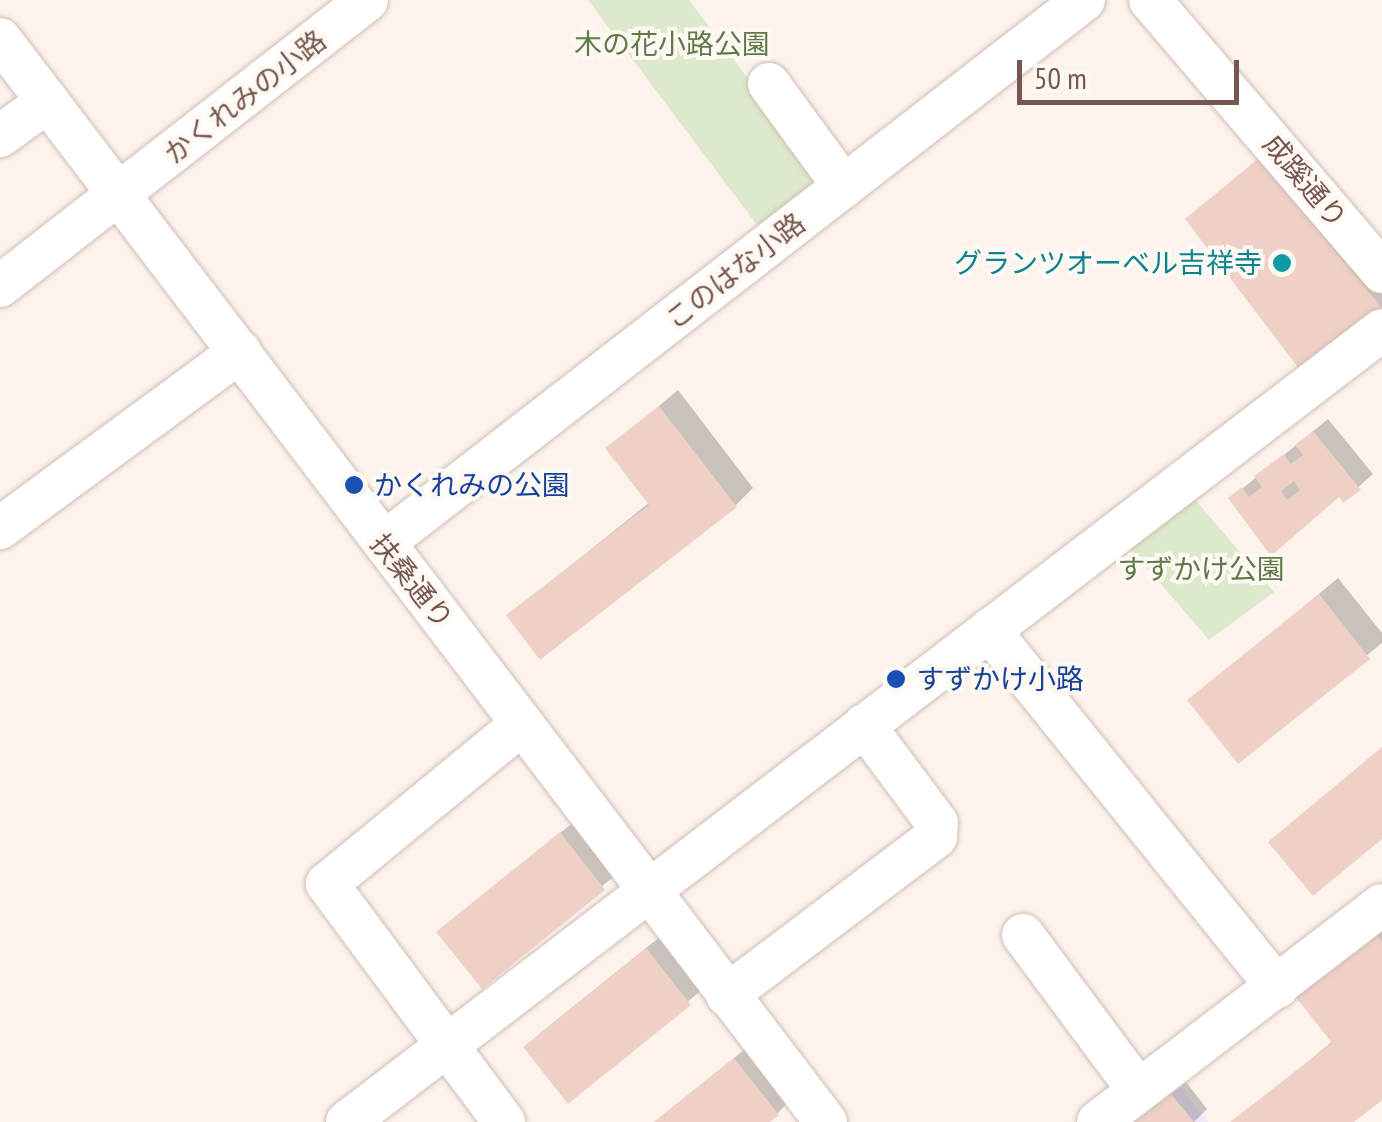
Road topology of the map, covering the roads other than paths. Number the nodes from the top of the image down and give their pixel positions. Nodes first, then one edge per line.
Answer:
1 (367, 0) edge
2 (1084, 0) edge
3 (1150, 0) edge
4 (0, 39) edge
5 (769, 84) dead end
6 (48, 100) junction
7 (0, 136) edge
8 (844, 187) junction
9 (122, 193) junction
10 (1382, 272) edge
11 (0, 286) edge
12 (1382, 330) edge
13 (240, 352) junction
14 (0, 528) edge
15 (386, 540) junction
16 (989, 630) junction
17 (522, 724) junction
18 (864, 724) junction
19 (646, 890) junction
20 (1382, 904) edge
21 (1023, 935) dead end
22 (1277, 987) junction
23 (728, 995) junction
24 (446, 1046) junction
25 (1138, 1091) junction
26 (347, 1122) edge
27 (504, 1122) edge
28 (826, 1122) edge
29 (1098, 1122) edge

1 - 9 street, かくれみの小路
2 - 8 street, このはな小路
3 - 10 street, 成蹊通り
4 - 6 street, 扶桑通り
5 - 8 street
6 - 7 street
6 - 9 street, 扶桑通り
8 - 15 street, このはな小路
9 - 11 street, かくれみの小路
9 - 13 street, 扶桑通り
12 - 16 street
13 - 14 street
13 - 15 street, 扶桑通り
15 - 17 street, 扶桑通り
16 - 18 street
16 - 22 street
17 - 19 street, 扶桑通り
17 - 24 street
18 - 19 street
18 - 23 street
19 - 23 street, 扶桑通り
19 - 24 street
20 - 22 street
21 - 25 street
22 - 25 street
23 - 28 street, 扶桑通り
24 - 26 street
24 - 27 street
25 - 29 street

